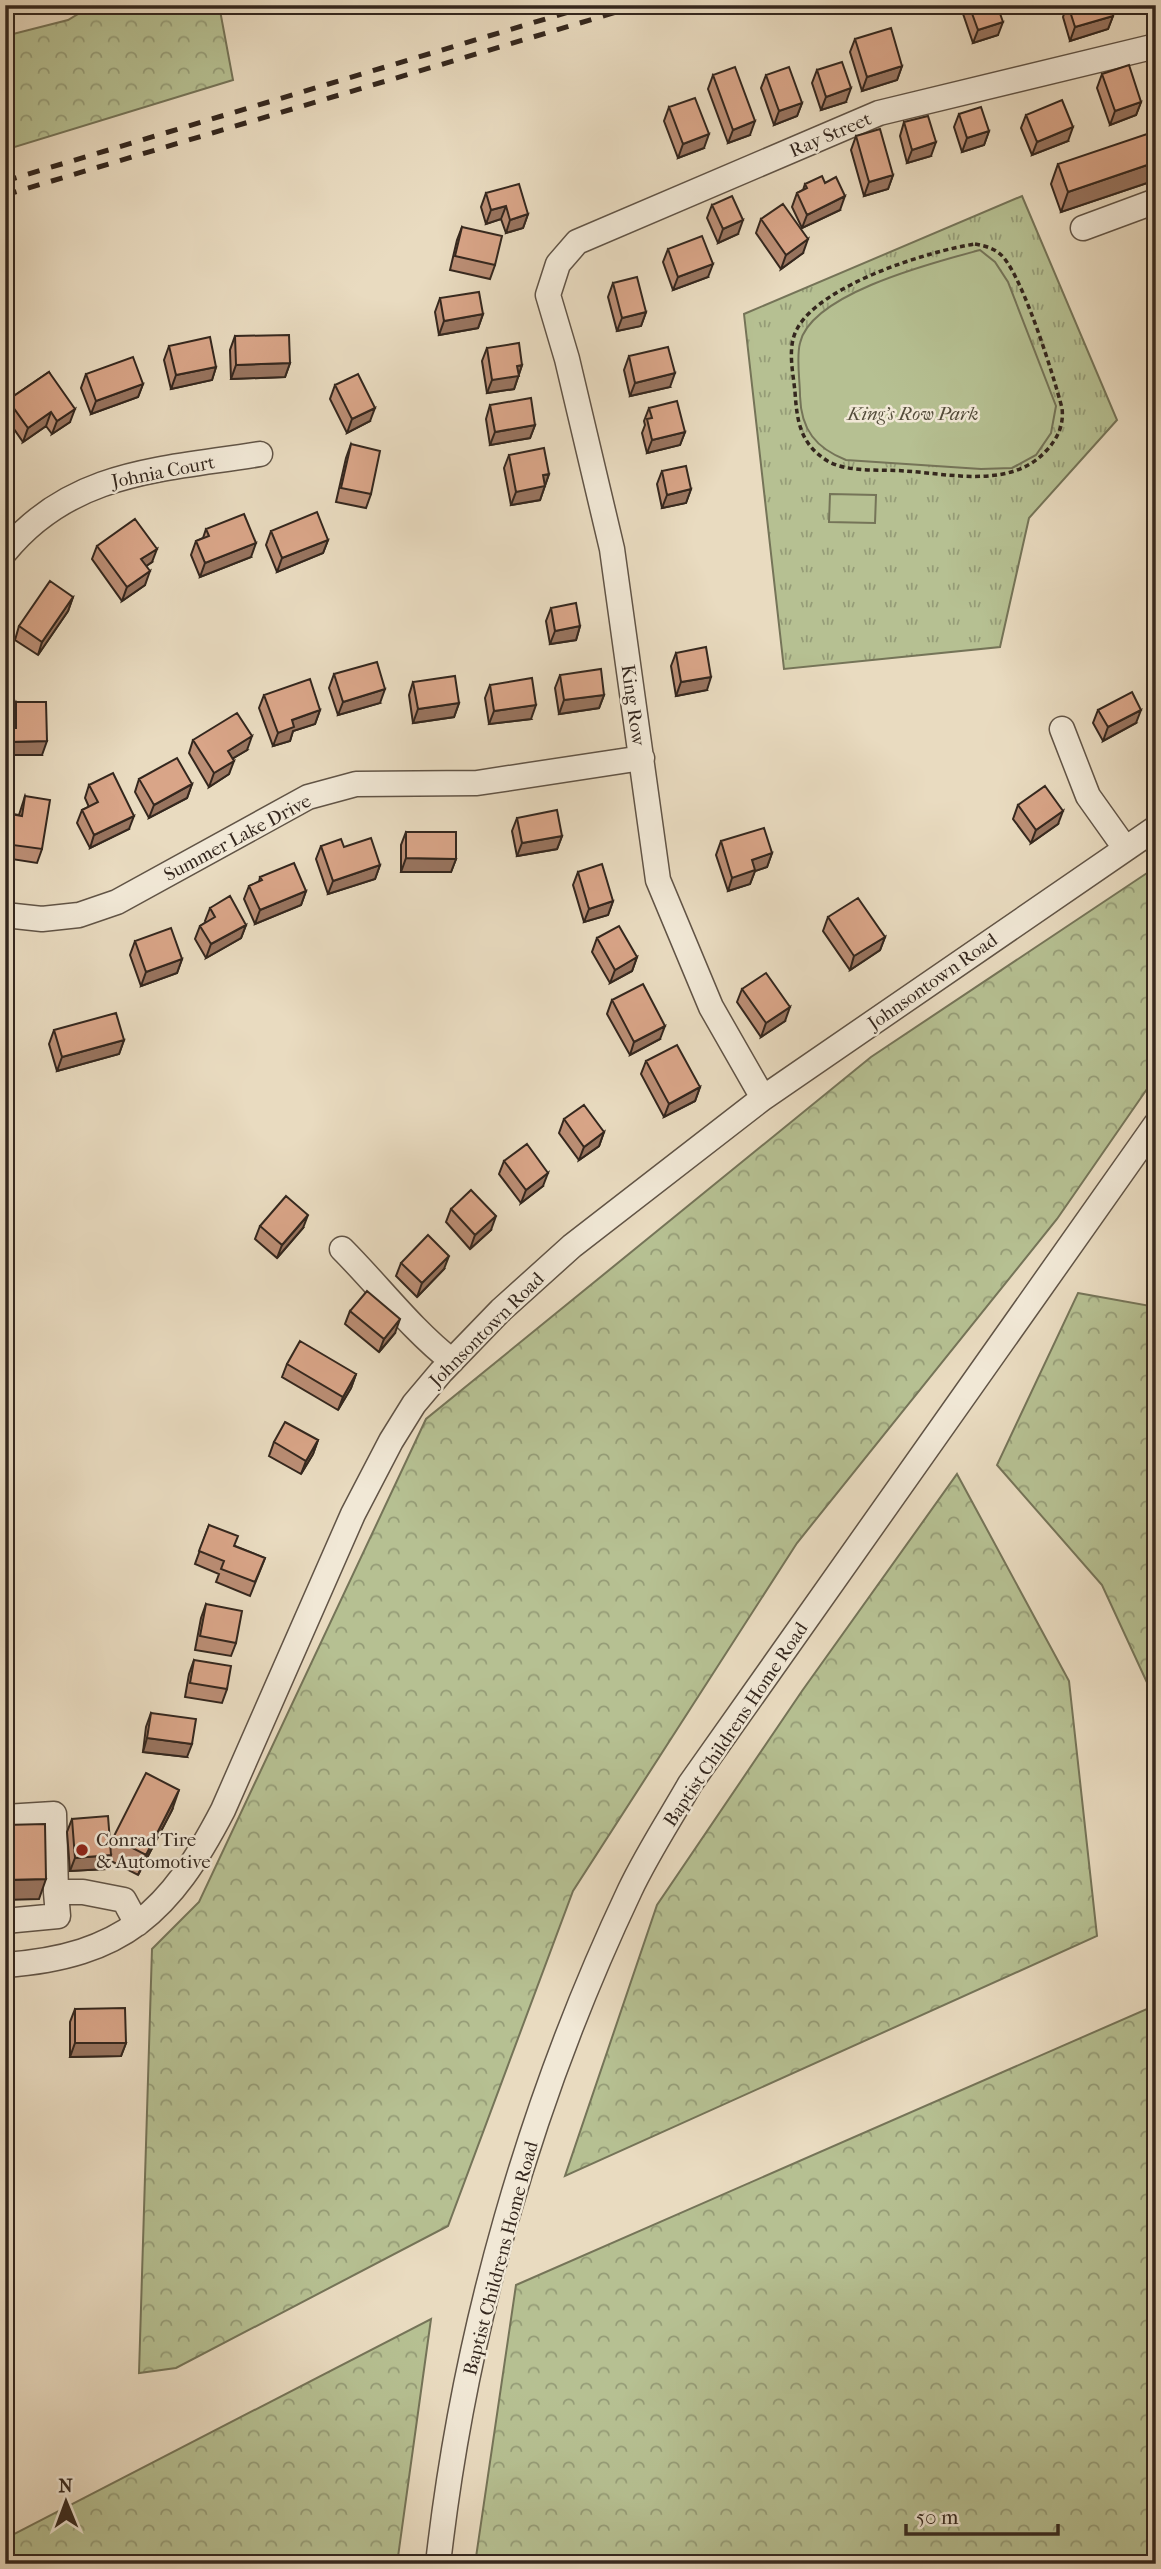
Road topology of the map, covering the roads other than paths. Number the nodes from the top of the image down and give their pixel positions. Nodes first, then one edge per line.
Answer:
1 (1155, 48) edge
2 (1156, 201) edge
3 (1083, 228) dead end
4 (548, 295) joint
5 (260, 454) dead end
6 (5, 552) edge
7 (1062, 729) dead end
8 (642, 758) junction
9 (1156, 828) edge
10 (1125, 848) junction
11 (5, 915) edge
12 (763, 1098) junction
13 (1156, 1124) edge
14 (342, 1249) dead end
15 (452, 1361) junction
16 (5, 1817) edge
17 (56, 1892) junction
18 (5, 1921) edge
19 (137, 1924) junction
20 (5, 1965) edge
21 (438, 2564) edge

1 - 4 street, Ray Street
2 - 3 street
4 - 8 street, King Row
5 - 6 street, Johnia Court
7 - 10 street
8 - 11 street, Summer Lake Drive
8 - 12 street, King Row
9 - 10 street, Johnsontown Road
10 - 12 street, Johnsontown Road
12 - 15 street, Johnsontown Road
13 - 21 street, Baptist Childrens Home Road
14 - 15 street
15 - 19 street, Johnsontown Road
16 - 17 street
17 - 18 street
17 - 19 street
19 - 20 street, Johnsontown Road

